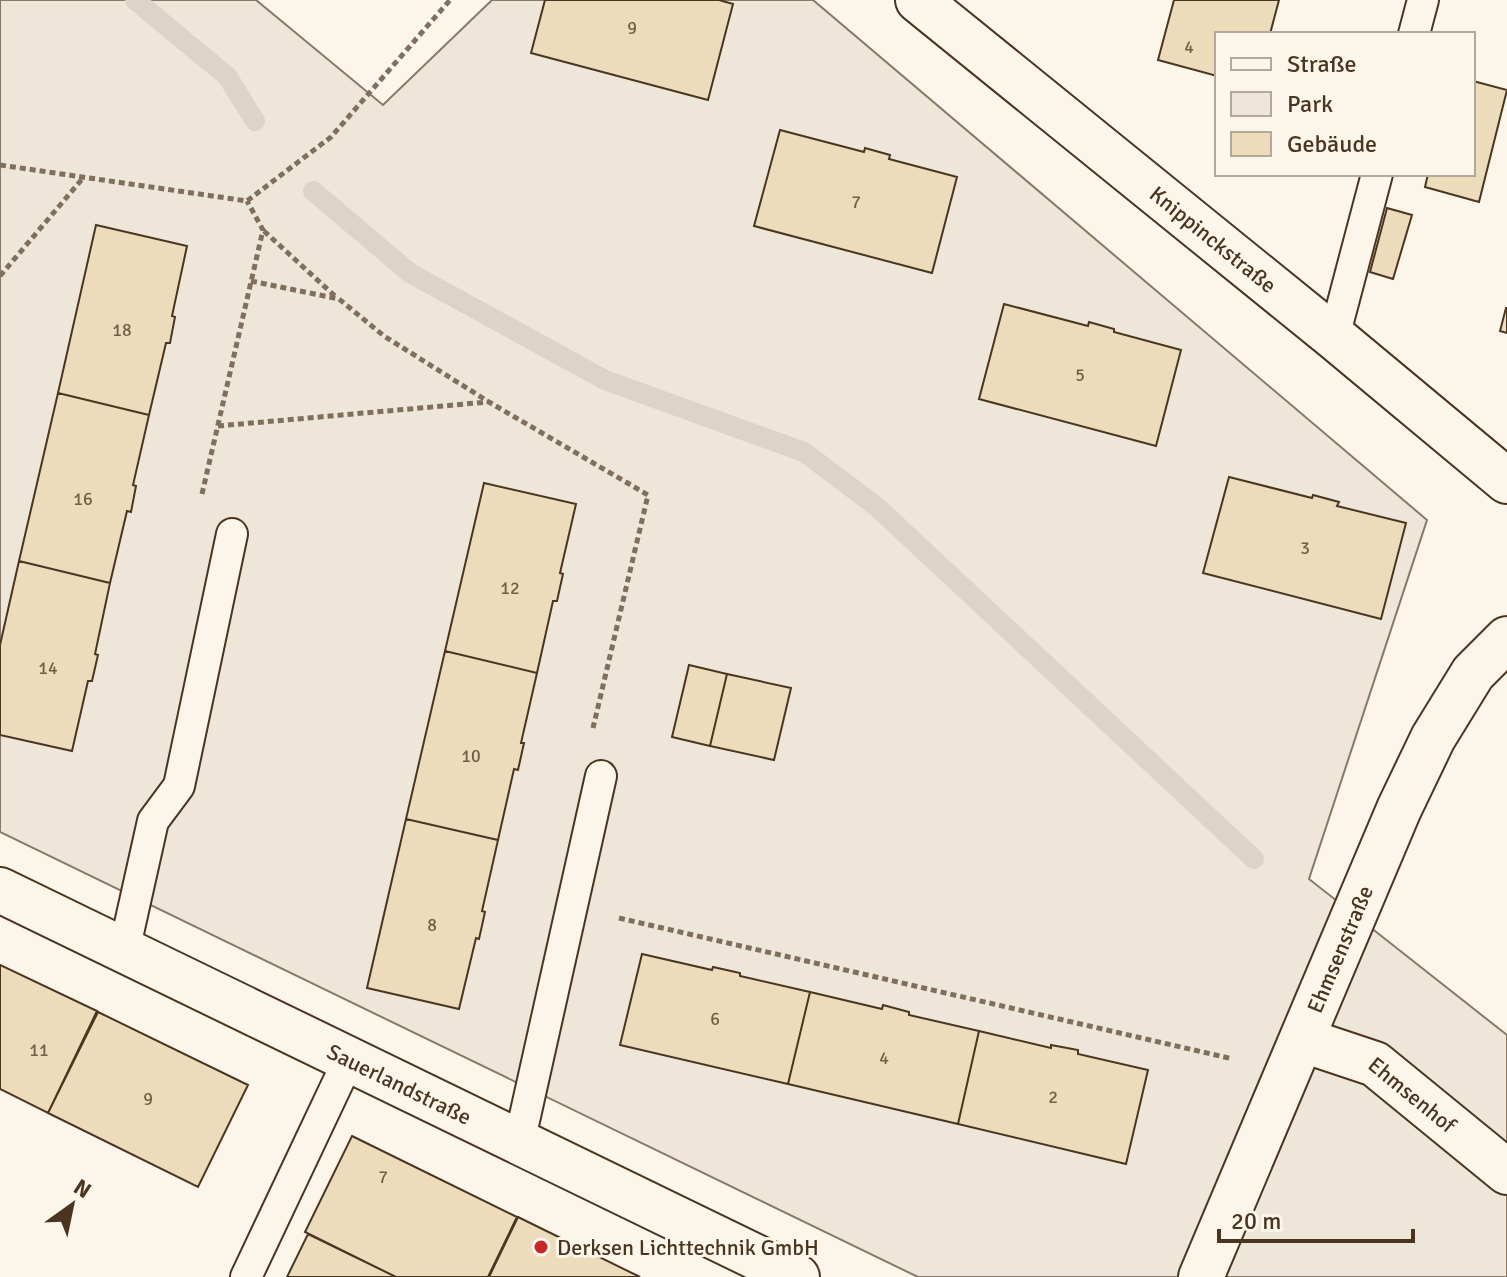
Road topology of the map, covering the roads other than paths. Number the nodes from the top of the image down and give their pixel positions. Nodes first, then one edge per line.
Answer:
1 (918, 0) edge
2 (1423, 0) edge
3 (1415, 32) edge
4 (1376, 176) edge
5 (1334, 337) junction
6 (1507, 481) edge
7 (232, 534) road end
8 (1507, 639) edge
9 (601, 776) road end
10 (0, 890) edge
11 (124, 951) junction
12 (349, 1059) junction
13 (1295, 1060) junction
14 (519, 1143) junction
15 (1507, 1172) edge
16 (746, 1266) edge
17 (246, 1277) edge
18 (797, 1277) edge
19 (1201, 1277) edge

1 - 5 street, Knippinckstraße
2 - 3 lane
4 - 5 lane
5 - 6 street, Knippinckstraße
7 - 11 lane
8 - 13 street, Ehmsenstraße
9 - 14 lane
10 - 11 street, Sauerlandstraße
11 - 12 street, Sauerlandstraße
12 - 14 street, Sauerlandstraße
12 - 17 lane
13 - 15 street, Ehmsenhof
13 - 19 street, Ehmsenstraße
14 - 16 street, Sauerlandstraße
16 - 18 street, Sauerlandstraße

